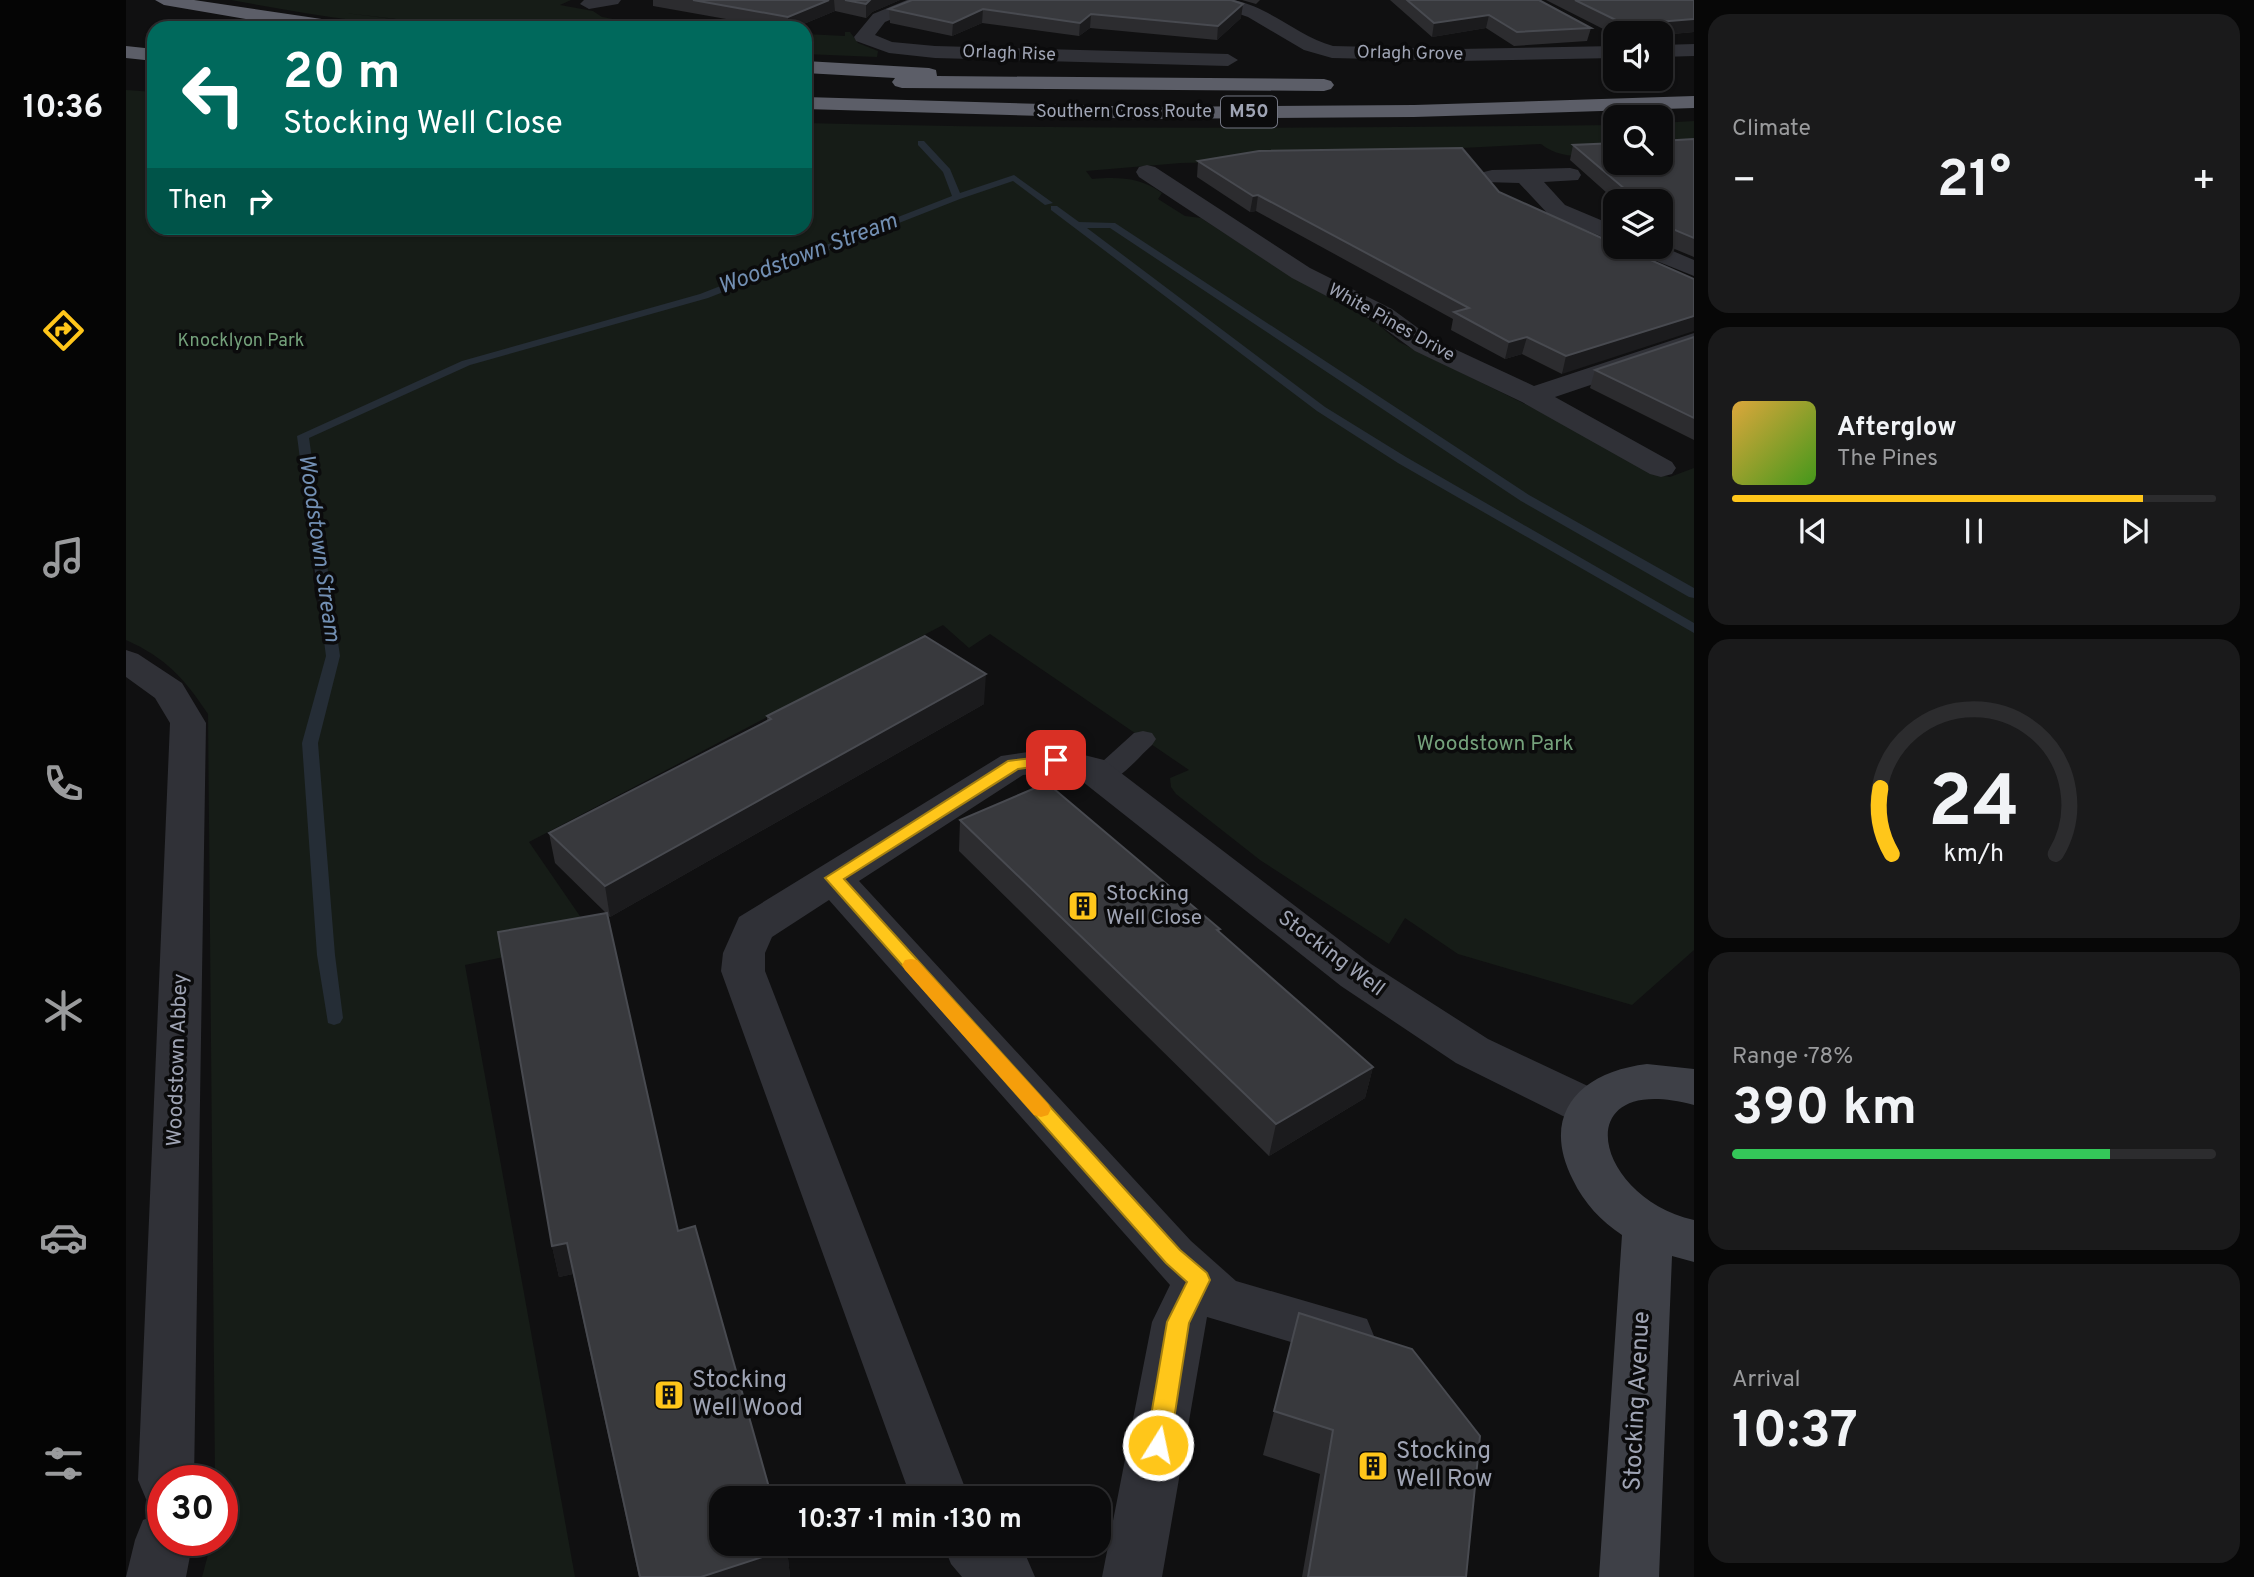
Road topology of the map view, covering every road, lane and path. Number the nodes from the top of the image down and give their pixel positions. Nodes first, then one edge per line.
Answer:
1 (164, 0) edge
2 (612, 0) edge
3 (922, 0) edge
4 (1216, 0) edge
5 (589, 4) dead end
6 (288, 21) edge
7 (1593, 33) edge
8 (1603, 38) edge
9 (1694, 50) edge
10 (1673, 51) edge
11 (126, 52) edge
12 (1603, 52) edge
13 (147, 54) edge
14 (1228, 60) dead end
15 (812, 67) edge
16 (812, 78) edge
17 (1119, 84) junction
18 (1345, 86) dead end
19 (1694, 102) edge
20 (812, 103) edge
21 (812, 109) edge
22 (964, 110) junction
23 (1147, 172) dead end
24 (1570, 175) dead end
25 (1492, 177) dead end
26 (1526, 177) junction
27 (1603, 230) edge
28 (1671, 259) edge
29 (1694, 269) edge
30 (1694, 341) edge
31 (1532, 396) junction
32 (1661, 468) dead end
33 (129, 662) edge
34 (1143, 739) dead end
35 (1096, 773) junction
36 (833, 878) junction
37 (1694, 1087) edge
38 (1590, 1108) junction
39 (1671, 1233) edge
40 (1199, 1280) junction
41 (1366, 1341) edge
42 (166, 1465) edge
43 (936, 1486) edge
44 (161, 1556) edge
45 (983, 1556) edge
46 (156, 1577) edge
47 (1005, 1577) edge
48 (1132, 1577) edge
49 (1629, 1577) edge

1 - 6 highway
2 - 5 street
3 - 14 street, Orlagh Rise
4 - 12 street, Orlagh Grove
7 - 8 street
9 - 10 street
11 - 13 highway
15 - 17 highway, M50
16 - 17 highway, Southern Cross Route / M50
17 - 18 highway, Southern Cross Route / M50
19 - 22 highway, Southern Cross Route / M50
20 - 22 highway, Southern Cross Route / M50
21 - 22 highway, M50
23 - 31 street, White Pines Drive
24 - 26 street
25 - 26 street
26 - 27 street
28 - 29 street
30 - 31 street
31 - 32 street, White Pines Drive
33 - 42 street, Woodstown Abbey
34 - 35 lane
35 - 36 street
35 - 38 street, Stocking Well
36 - 40 street
36 - 43 street
37 - 38 street
38 - 39 street, Stocking Avenue
39 - 49 street, Stocking Avenue
40 - 41 street
40 - 48 street
44 - 46 street
45 - 47 street

